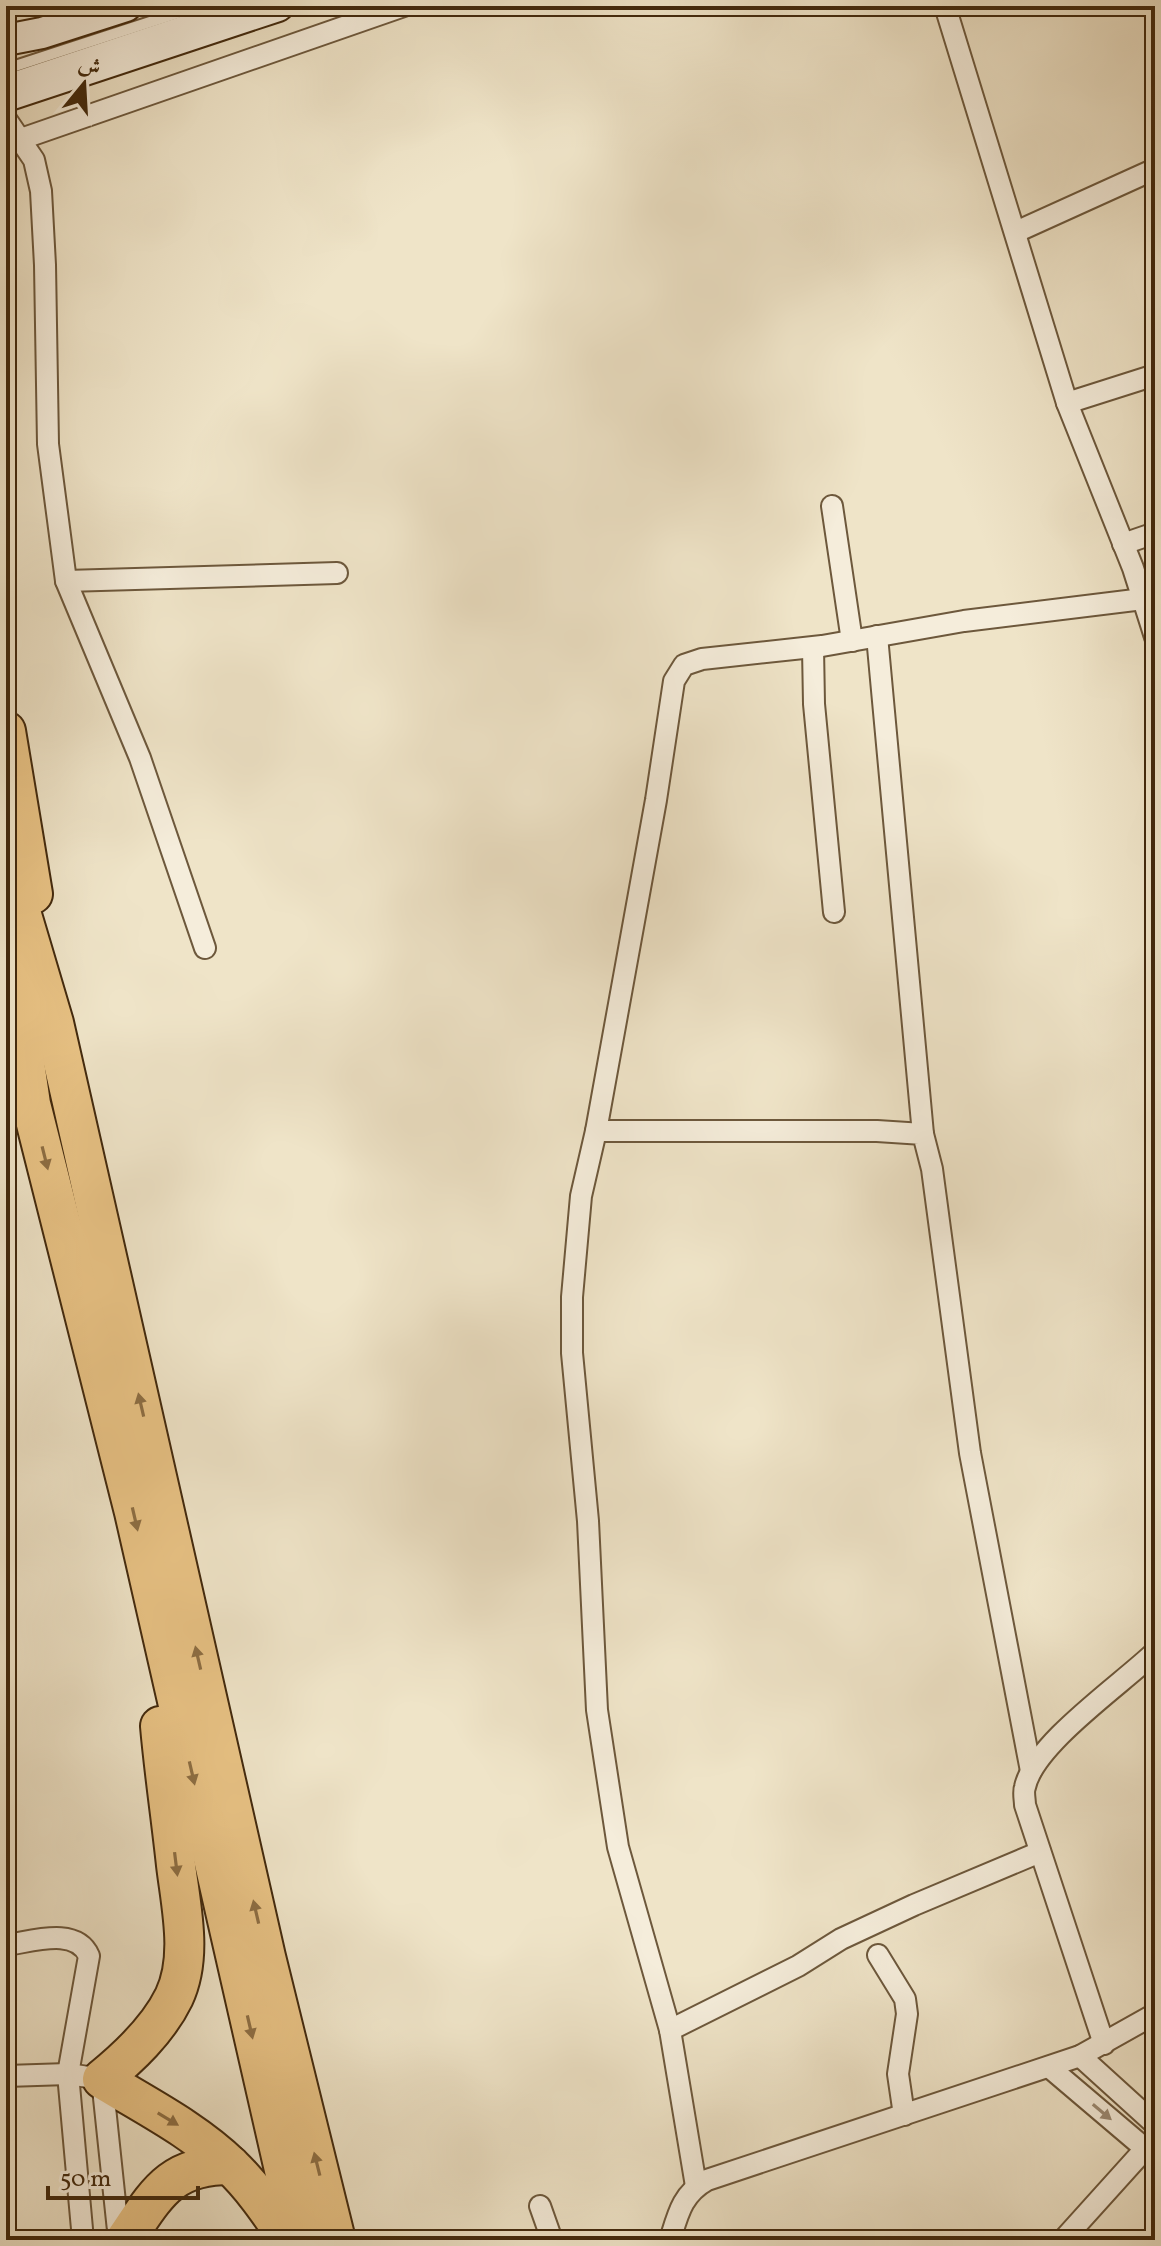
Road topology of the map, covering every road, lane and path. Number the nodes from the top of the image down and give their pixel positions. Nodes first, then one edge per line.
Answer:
1 (126, 6) edge
2 (199, 6) edge
3 (278, 6) edge
4 (404, 6) edge
5 (945, 6) edge
6 (216, 11) dead end
7 (6, 40) edge
8 (6, 69) edge
9 (6, 80) edge
10 (6, 96) edge
11 (6, 119) edge
12 (21, 139) junction
13 (1155, 169) edge
14 (1016, 232) junction
15 (1155, 375) edge
16 (1067, 403) junction
17 (832, 506) dead end
18 (1155, 533) edge
19 (1123, 544) junction
20 (337, 573) dead end
21 (66, 581) junction
22 (1143, 599) junction
23 (877, 636) junction
24 (1155, 637) edge
25 (852, 641) junction
26 (813, 648) junction
27 (6, 731) edge
28 (6, 861) edge
29 (834, 912) dead end
30 (205, 948) dead end
31 (6, 973) edge
32 (54, 1023) junction
33 (6, 1029) edge
34 (31, 1104) junction
35 (596, 1131) junction
36 (923, 1134) junction
37 (152, 1591) junction
38 (1154, 1655) edge
39 (1031, 1771) junction
40 (1040, 1852) junction
41 (6, 1945) edge
42 (878, 1955) dead end
43 (1155, 2014) edge
44 (670, 2030) junction
45 (1104, 2044) junction
46 (1080, 2056) junction
47 (1049, 2067) junction
48 (6, 2076) edge
49 (85, 2076) junction
50 (904, 2115) junction
51 (1155, 2124) edge
52 (1152, 2148) edge
53 (230, 2165) junction
54 (696, 2186) junction
55 (540, 2206) dead end
56 (1076, 2236) edge
57 (83, 2240) edge
58 (122, 2240) edge
59 (289, 2240) edge
60 (300, 2240) edge
61 (336, 2240) edge
62 (552, 2240) edge
63 (670, 2240) edge

1 - 7 main road
2 - 8 lane
3 - 10 main road
4 - 12 street
5 - 14 street
6 - 9 lane
11 - 12 street
12 - 21 street
13 - 14 street
14 - 16 street
15 - 16 street
16 - 19 street
17 - 25 street
18 - 19 street
19 - 22 street
20 - 21 street
21 - 30 street
22 - 23 street
22 - 24 street
23 - 25 street
23 - 36 street
25 - 26 street
26 - 29 street
26 - 35 street
27 - 32 highway
28 - 32 highway
31 - 34 highway
61 -> 32 highway
33 - 34 highway
34 -> 37 highway
35 - 36 street
35 - 44 street
36 - 39 street
37 -> 49 highway
37 -> 60 highway
38 - 39 street
39 - 40 street
40 - 44 street
40 - 45 street
41 - 49 street
42 - 50 street
43 - 45 street
44 - 54 street
45 - 46 street
46 - 47 street
46 - 51 street
47 - 50 street
47 -> 52 street
48 - 49 street
49 -> 53 highway
49 - 57 street
49 - 58 street
50 - 54 street
52 - 56 street
53 - 58 highway
53 - 59 highway
54 - 63 street
55 - 62 street

